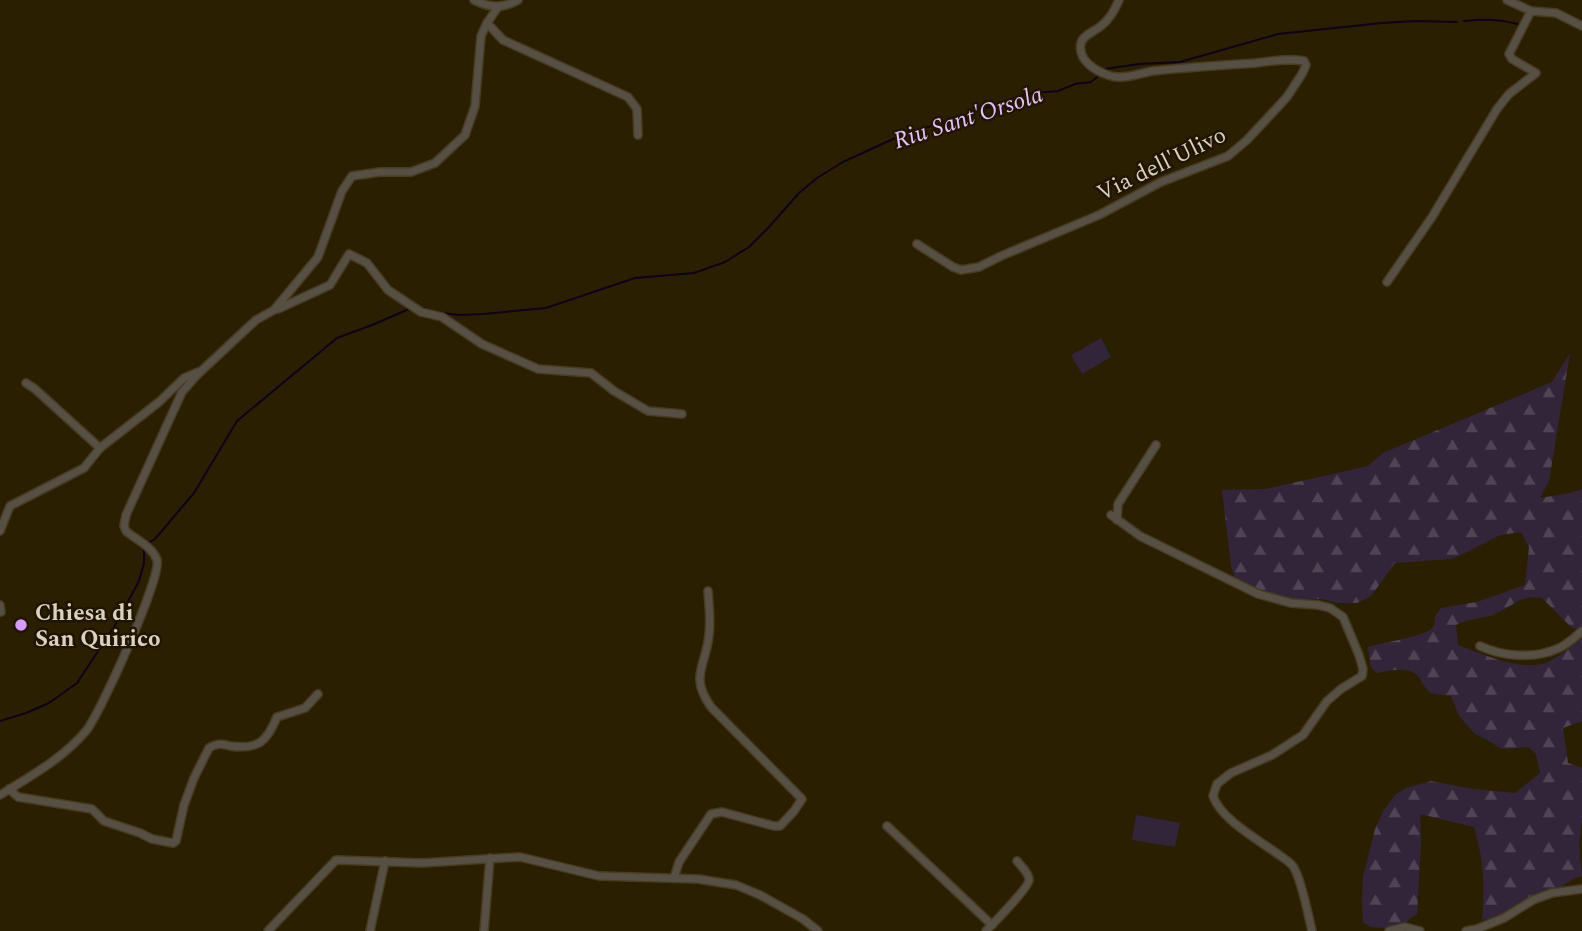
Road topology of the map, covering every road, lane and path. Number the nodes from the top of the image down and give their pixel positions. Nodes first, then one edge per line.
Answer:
1 (474, 0) edge
2 (518, 0) edge
3 (1119, 0) edge
4 (1507, 0) edge
5 (498, 7) junction
6 (1531, 11) junction
7 (487, 23) junction
8 (1582, 26) edge
9 (638, 135) dead end
10 (916, 244) dead end
11 (1387, 282) dead end
12 (274, 310) junction
13 (202, 371) junction
14 (26, 383) dead end
15 (682, 414) dead end
16 (1156, 445) dead end
17 (100, 448) junction
18 (0, 531) edge
19 (708, 591) dead end
20 (0, 605) edge
21 (1, 612) edge
22 (1582, 631) edge
23 (1480, 646) dead end
24 (318, 694) dead end
25 (9, 789) junction
26 (0, 795) edge
27 (887, 826) dead end
28 (490, 858) junction
29 (1017, 861) dead end
30 (385, 862) junction
31 (674, 878) junction
32 (1582, 889) edge
33 (989, 928) edge
34 (268, 931) edge
35 (370, 931) edge
36 (484, 931) edge
37 (818, 931) edge
38 (1312, 931) edge
39 (1389, 931) edge
40 (1420, 931) edge
41 (1466, 931) edge

1 - 5 street
2 - 5 street
3 - 10 street, Via dell'Ulivo
4 - 6 street
5 - 7 street
6 - 8 street
6 - 11 street
7 - 9 street
7 - 12 street
12 - 13 street
12 - 15 street
13 - 17 street
13 - 25 street
14 - 17 street
16 - 38 street
17 - 18 street
19 - 31 street
20 - 21 street
22 - 23 street
24 - 25 street
25 - 26 street
27 - 33 street
28 - 30 street
28 - 31 street
28 - 36 street
29 - 33 street
30 - 34 street
30 - 35 street
31 - 37 street
32 - 41 street
39 - 40 street

